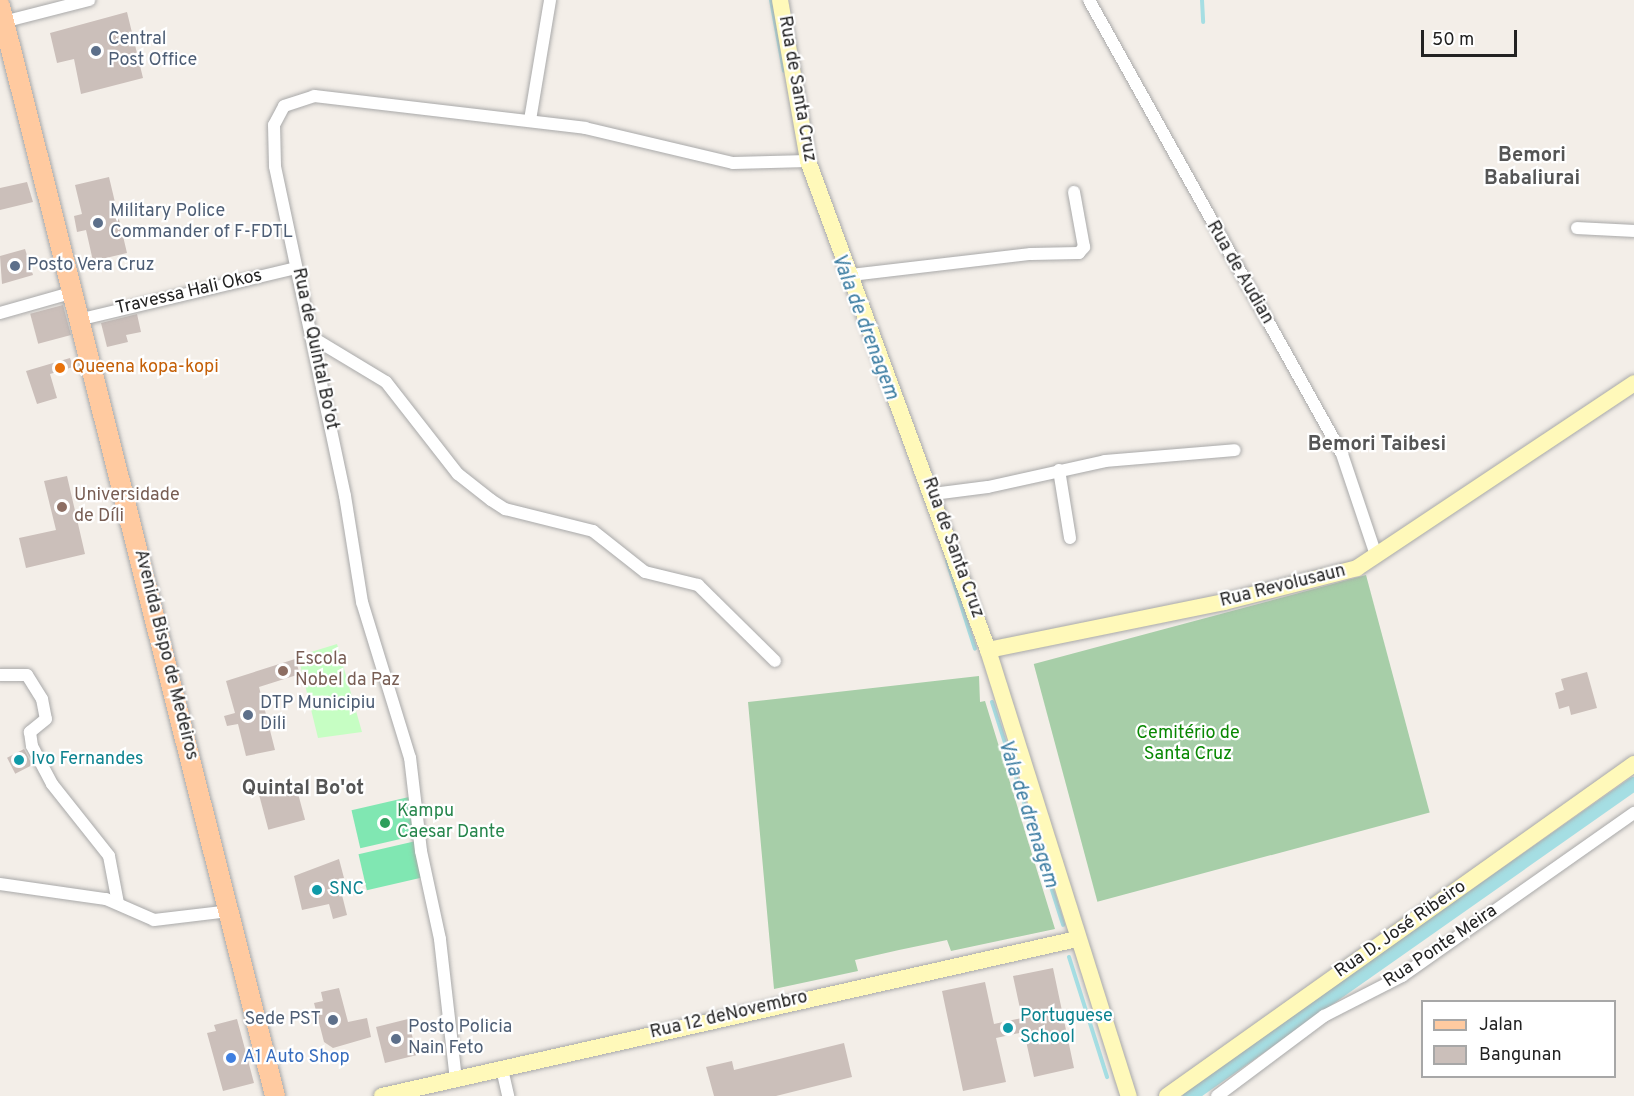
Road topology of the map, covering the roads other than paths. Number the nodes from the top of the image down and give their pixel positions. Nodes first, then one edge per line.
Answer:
1 (88, 0) edge
2 (550, 0) edge
3 (780, 0) edge
4 (1089, 0) edge
5 (2, 26) edge
6 (530, 120) junction
7 (802, 161) junction
8 (1074, 192) dead end
9 (1577, 228) dead end
10 (1634, 231) edge
11 (296, 268) junction
12 (850, 276) junction
13 (74, 292) junction
14 (0, 313) edge
15 (82, 319) junction
16 (313, 338) junction
17 (1634, 383) edge
18 (1235, 450) dead end
19 (1059, 470) junction
20 (933, 494) junction
21 (1070, 538) dead end
22 (1375, 552) junction
23 (988, 650) junction
24 (775, 661) dead end
25 (0, 675) edge
26 (1634, 764) edge
27 (1634, 813) edge
28 (0, 884) edge
29 (118, 903) junction
30 (221, 912) dead end
31 (1077, 939) junction
32 (502, 1069) junction
33 (456, 1080) junction
34 (275, 1096) edge
35 (382, 1096) edge
36 (508, 1096) edge
37 (1128, 1096) edge
38 (1167, 1096) edge
39 (1216, 1096) edge

1 - 5 street
2 - 6 street
3 - 7 street, Rua de Santa Cruz
4 - 22 street, Rua de Audian
5 - 13 main road, Avenida Bispo de Medeiros
6 - 7 street, Rua de Quintal Bo'ot
6 - 11 street, Rua de Quintal Bo'ot
7 - 12 street, Rua de Santa Cruz
8 - 12 street
9 - 10 street
11 - 15 street, Travessa Hali Okos
11 - 16 street, Rua de Quintal Bo'ot
12 - 20 street, Rua de Santa Cruz
13 - 14 street
13 - 15 main road, Avenida Bispo de Medeiros
15 - 34 main road, Avenida Bispo de Medeiros
16 - 24 street
16 - 33 street, Rua de Quintal Bo'ot
17 - 22 street, Rua Revolusaun
18 - 19 street
19 - 20 street
19 - 21 street
20 - 23 street, Rua de Santa Cruz
22 - 23 street, Rua Revolusaun
23 - 31 street, Rua de Santa Cruz
25 - 29 street
26 - 38 street, Rua D. José Ribeiro
27 - 39 street, Rua Ponte Meira
28 - 29 street
29 - 30 street
31 - 32 street, Rua 12 deNovembro
31 - 37 street, Rua de Santa Cruz
32 - 33 street, Rua 12 deNovembro
32 - 36 street
33 - 35 street, Rua 12 deNovembro

